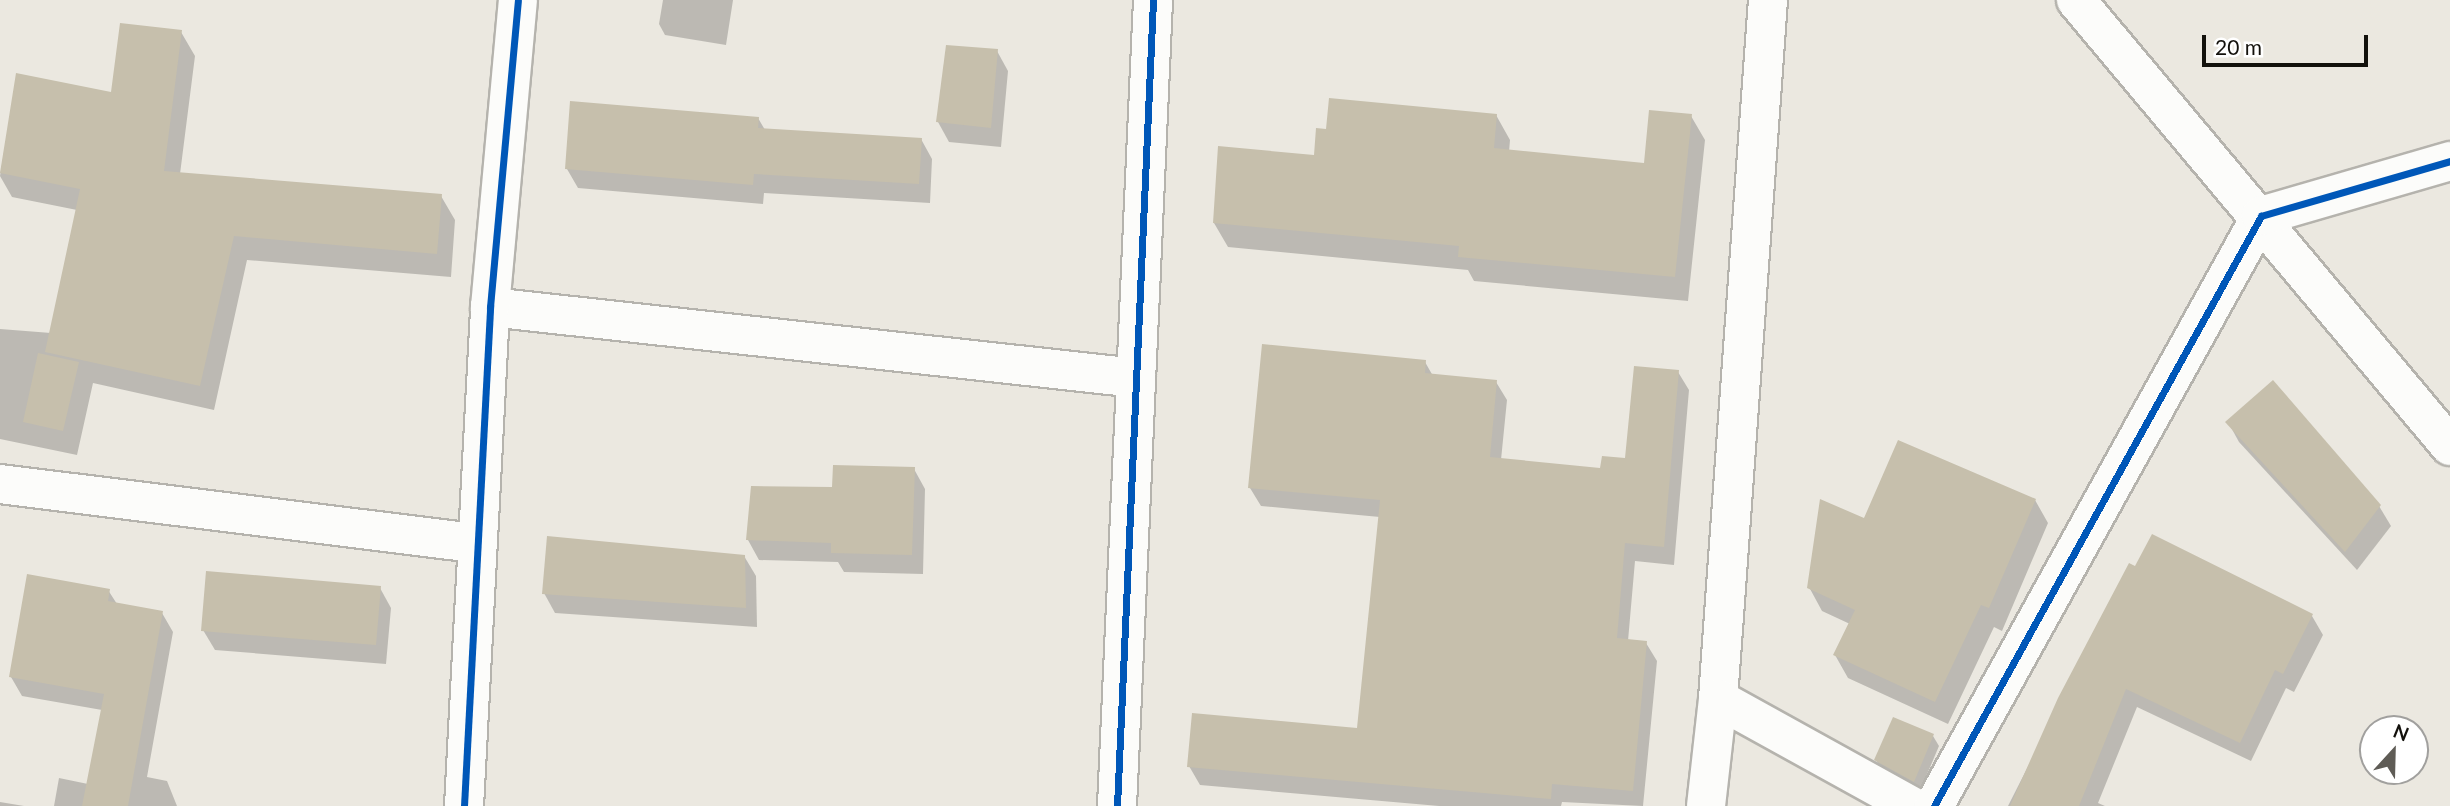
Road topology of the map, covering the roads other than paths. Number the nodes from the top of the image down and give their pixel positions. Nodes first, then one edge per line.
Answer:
1 (518, 0) edge
2 (1153, 0) edge
3 (1768, 0) edge
4 (2076, 0) edge
5 (2450, 161) edge
6 (2261, 216) junction
7 (490, 307) junction
8 (1136, 378) junction
9 (2450, 446) edge
10 (0, 484) edge
11 (474, 543) junction
12 (1718, 699) junction
13 (464, 806) edge
14 (1117, 806) edge
15 (1706, 806) edge
16 (1912, 806) edge
17 (1934, 806) edge

1 - 7 street
2 - 8 street
3 - 12 street
4 - 6 street
5 - 6 street
6 - 9 street
6 - 17 street
7 - 8 street
7 - 11 street
8 - 14 street
10 - 11 street
11 - 13 street
12 - 15 street
12 - 16 street

